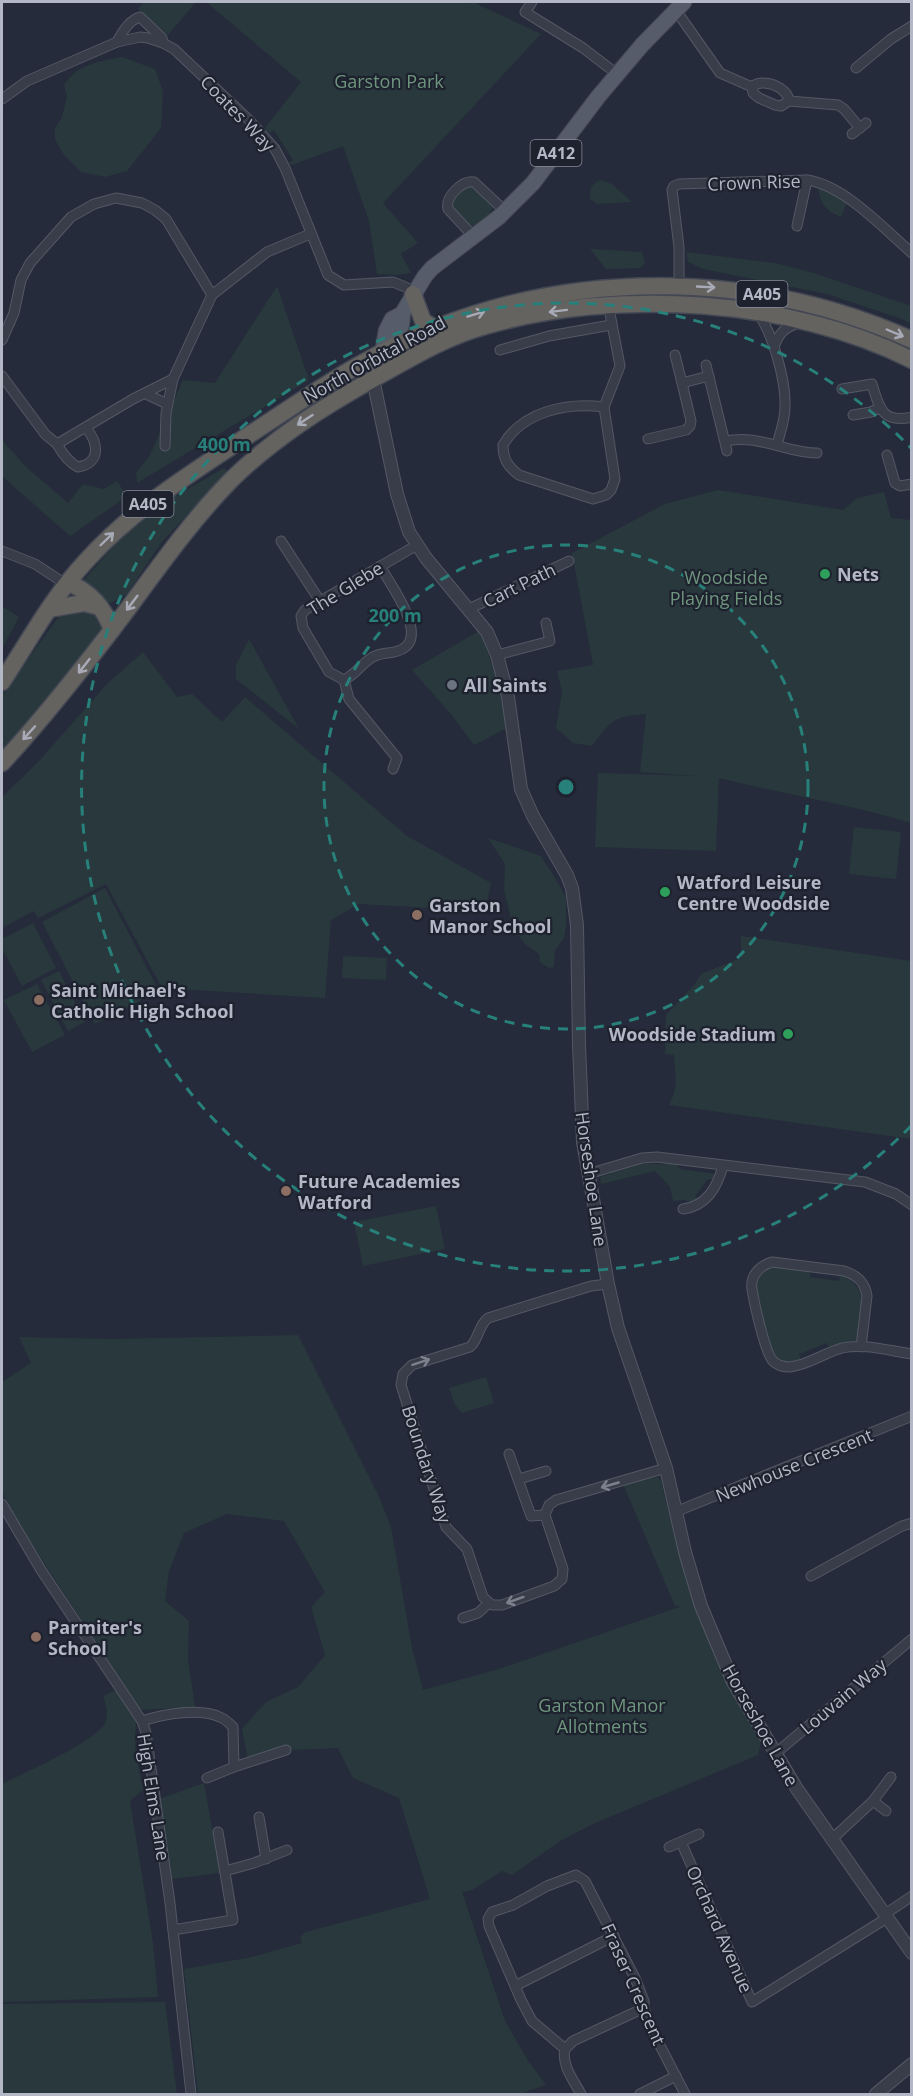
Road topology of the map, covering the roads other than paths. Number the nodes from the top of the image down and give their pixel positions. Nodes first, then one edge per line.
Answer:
1 (532, 2) edge
2 (680, 5) edge
3 (912, 26) edge
4 (117, 42) junction
5 (163, 43) junction
6 (856, 68) dead end
7 (617, 74) junction
8 (752, 87) junction
9 (2, 99) edge
10 (789, 101) junction
11 (859, 128) dead end
12 (807, 180) junction
13 (506, 212) junction
14 (797, 226) dead end
15 (310, 234) junction
16 (474, 237) junction
17 (912, 253) edge
18 (679, 286) junction
19 (606, 289) junction
20 (414, 293) junction
21 (212, 295) junction
22 (609, 306) junction
23 (757, 312) junction
24 (804, 321) junction
25 (611, 325) junction
26 (434, 328) junction
27 (2, 340) edge
28 (912, 340) edge
29 (432, 346) junction
30 (774, 347) junction
31 (500, 350) dead end
32 (383, 351) junction
33 (675, 355) dead end
34 (912, 360) edge
35 (706, 365) dead end
36 (2, 375) edge
37 (709, 376) junction
38 (173, 379) junction
39 (373, 379) junction
40 (682, 383) junction
41 (842, 389) dead end
42 (146, 394) junction
43 (304, 399) junction
44 (167, 405) junction
45 (604, 407) junction
46 (879, 408) junction
47 (852, 415) dead end
48 (912, 417) edge
49 (86, 428) junction
50 (648, 439) dead end
51 (57, 444) junction
52 (777, 445) junction
53 (165, 446) dead end
54 (817, 453) dead end
55 (887, 455) dead end
56 (912, 484) edge
57 (281, 541) dead end
58 (417, 545) junction
59 (2, 551) edge
60 (569, 561) dead end
61 (380, 566) junction
62 (68, 583) junction
63 (320, 601) junction
64 (100, 607) junction
65 (50, 609) junction
66 (469, 609) junction
67 (546, 623) dead end
68 (112, 630) junction
69 (497, 656) junction
70 (344, 680) junction
71 (2, 682) edge
72 (408, 753) dead end
73 (397, 758) junction
74 (2, 763) edge
75 (393, 769) dead end
76 (723, 1166) junction
77 (588, 1174) junction
78 (912, 1205) edge
79 (683, 1209) dead end
80 (608, 1284) junction
81 (861, 1347) junction
82 (912, 1354) edge
83 (912, 1416) edge
84 (510, 1454) dead end
85 (666, 1468) junction
86 (546, 1471) dead end
87 (519, 1479) junction
88 (2, 1504) edge
89 (675, 1512) junction
90 (545, 1515) junction
91 (912, 1523) edge
92 (812, 1576) dead end
93 (489, 1603) junction
94 (463, 1618) dead end
95 (910, 1643) edge
96 (142, 1721) junction
97 (286, 1750) dead end
98 (776, 1753) junction
99 (234, 1767) junction
100 (891, 1777) dead end
101 (207, 1778) dead end
102 (873, 1801) junction
103 (886, 1811) dead end
104 (259, 1817) dead end
105 (218, 1832) dead end
106 (699, 1834) dead end
107 (831, 1840) junction
108 (681, 1842) junction
109 (669, 1847) dead end
110 (287, 1850) dead end
111 (266, 1859) junction
112 (225, 1871) junction
113 (912, 1896) edge
114 (886, 1916) junction
115 (173, 1930) junction
116 (614, 1936) junction
117 (912, 1953) edge
118 (515, 1986) junction
119 (644, 2008) junction
120 (565, 2049) junction
121 (912, 2064) edge
122 (676, 2076) junction
123 (191, 2094) edge
124 (580, 2094) edge
125 (640, 2094) edge
126 (685, 2094) edge
127 (876, 2094) edge

1 - 7 street
2 - 7 main road, A412
2 - 8 street
3 - 6 street
4 - 5 street, Coates Way
4 - 5 street
4 - 9 street, Coates Way
5 - 15 street, Coates Way
7 - 13 main road, A412
8 - 10 street
8 - 10 street
10 - 11 street
12 - 14 street
12 - 17 street, Crown Rise
12 - 18 street, Crown Rise
13 - 16 main road, A412
13 - 16 street
15 - 20 street, Coates Way
15 - 21 street
16 - 20 main road, A412
18 - 19 highway, North Orbital Road / A405
18 -> 28 highway, North Orbital Road / A405
19 - 22 street
26 -> 19 highway, North Orbital Road / A405
20 - 26 highway
20 - 32 main road, A412
21 - 27 street
21 - 38 street
22 - 23 highway, North Orbital Road / A405
22 - 25 street
22 -> 29 highway, North Orbital Road / A405
23 - 24 highway, North Orbital Road / A405
23 - 30 street
24 - 30 street
24 - 34 highway, North Orbital Road / A405
25 - 31 street
25 - 45 street
26 - 32 highway, North Orbital Road / A405
29 - 32 highway
29 - 39 highway, North Orbital Road / A405
30 - 52 street
32 - 39 main road, A412
32 - 43 highway, North Orbital Road / A405
33 - 40 street
35 - 37 street
36 - 51 street
37 - 40 street
37 - 52 street
38 - 42 street
38 - 44 street
39 - 43 highway
39 - 58 street, Horseshoe Lane
39 -> 68 highway, North Orbital Road / A405
40 - 50 street
41 - 46 street
42 - 44 street
42 - 49 street
62 -> 43 highway, North Orbital Road / A405
44 - 53 street
45 - 45 street
46 - 47 street
46 - 48 street
49 - 51 street
49 - 51 street
52 - 54 street
55 - 56 street
57 - 63 street
58 - 61 street, The Glebe
58 - 66 street, Horseshoe Lane
59 - 62 street
60 - 66 street, Cart Path
61 - 63 street, The Glebe
61 - 70 street
62 - 64 highway
62 - 65 highway, North Orbital Road / A405
63 - 70 street, The Glebe
64 - 65 highway
64 - 68 highway
65 - 71 highway, North Orbital Road / A405
66 - 69 street, Horseshoe Lane
67 - 69 street
68 -> 74 highway, North Orbital Road / A405
69 - 77 street, Horseshoe Lane
70 - 73 street, The Glebe
72 - 73 street
73 - 75 street
76 - 77 street
76 - 78 street
76 - 79 street
77 - 80 street, Horseshoe Lane
80 - 85 street, Horseshoe Lane
93 -> 80 street, Boundary Way
81 - 81 street
81 - 82 street
83 - 89 street, Newhouse Crescent
84 - 87 street
85 - 89 street, Horseshoe Lane
85 -> 90 street
86 - 87 street
87 - 90 street
88 - 96 street, High Elms Lane
89 - 98 street, Horseshoe Lane
90 -> 93 street
91 - 92 street
93 - 94 street
95 - 98 street, Louvain Way
96 - 99 street
96 - 115 street, High Elms Lane
97 - 99 street
98 - 107 street, Horseshoe Lane
99 - 101 street
100 - 102 street
102 - 103 street
102 - 107 street
104 - 111 street
105 - 112 street
106 - 108 street, Orchard Avenue
107 - 114 street, Horseshoe Lane
108 - 109 street, Orchard Avenue
108 - 114 street, Orchard Avenue
110 - 111 street
111 - 112 street
112 - 115 street
113 - 114 street
114 - 117 street, Horseshoe Lane
115 - 123 street, High Elms Lane
116 - 118 street
116 - 118 street, Fraser Crescent
116 - 119 street, Fraser Crescent
118 - 120 street
119 - 120 street
119 - 122 street, Fraser Crescent
120 - 124 street
121 - 127 street
122 - 125 street
122 - 126 street, Fraser Crescent

